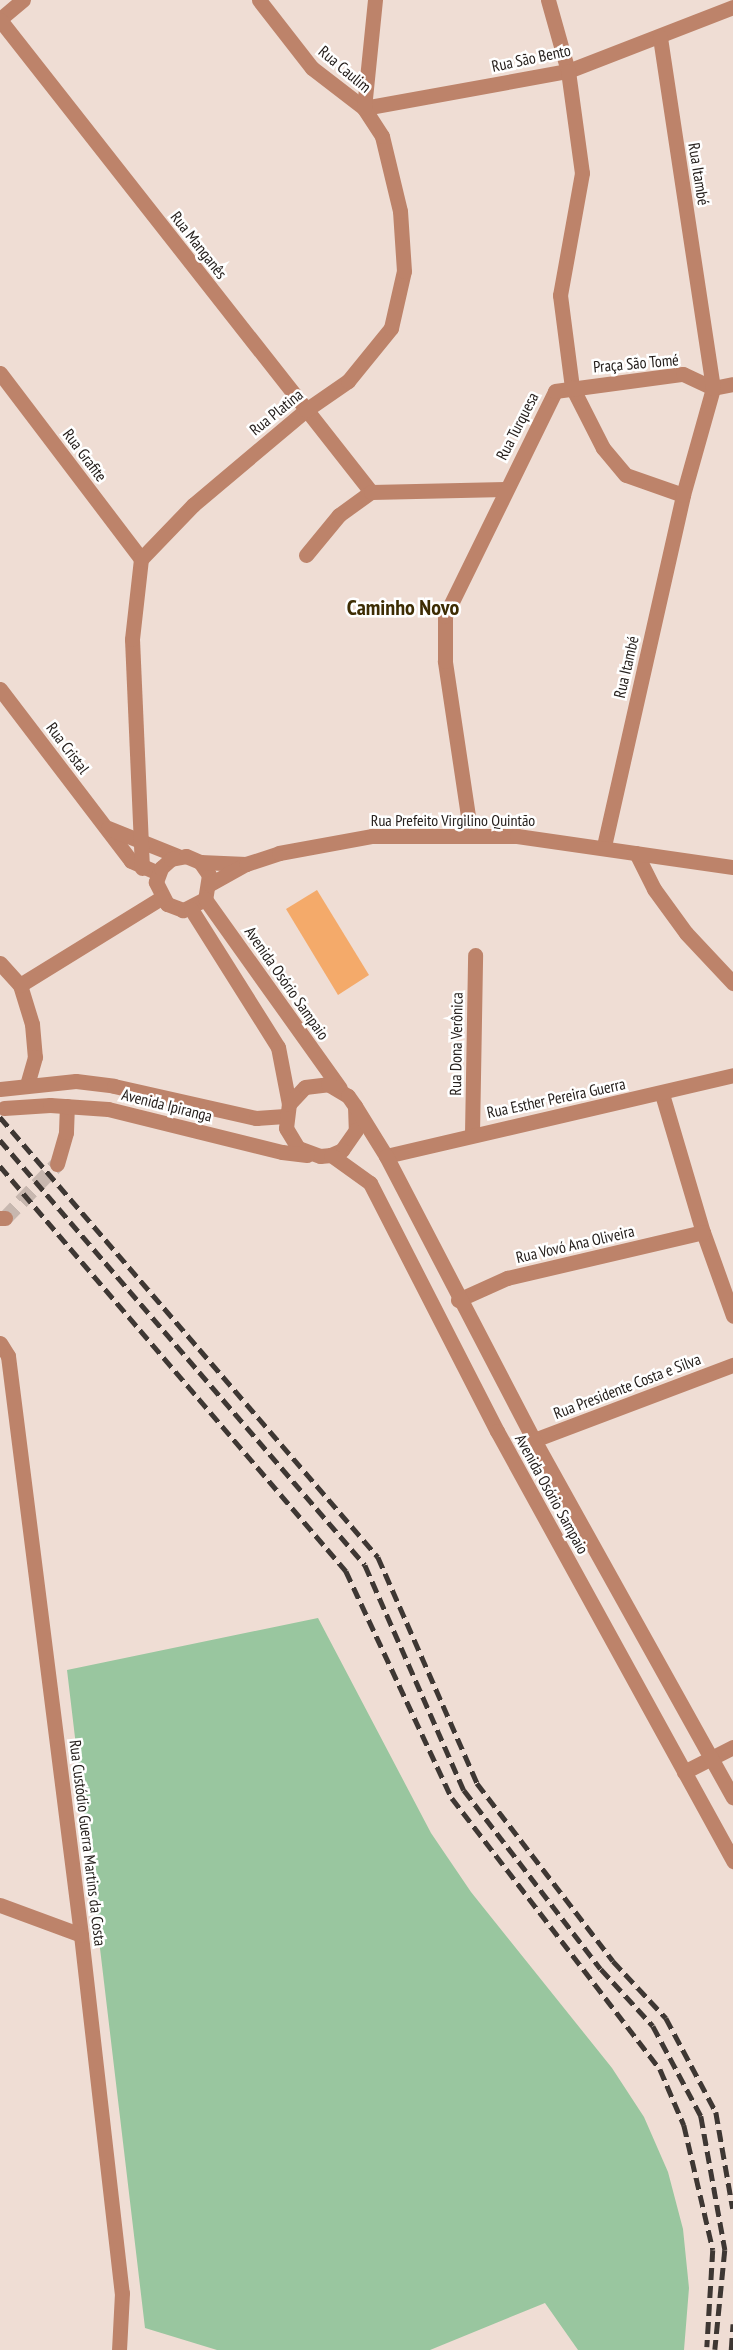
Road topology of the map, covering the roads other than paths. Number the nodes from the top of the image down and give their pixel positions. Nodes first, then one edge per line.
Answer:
1 (23, 0) edge
2 (260, 0) edge
3 (375, 0) edge
4 (548, 0) edge
5 (733, 7) edge
6 (0, 20) edge
7 (660, 37) junction
8 (568, 71) junction
9 (364, 108) junction
10 (0, 373) edge
11 (733, 384) edge
12 (572, 387) junction
13 (713, 388) junction
14 (306, 410) junction
15 (505, 489) junction
16 (370, 492) junction
17 (683, 495) junction
18 (306, 555) dead end
19 (141, 559) junction
20 (0, 689) edge
21 (108, 828) junction
22 (471, 836) junction
23 (140, 842) junction
24 (604, 846) junction
25 (636, 853) junction
26 (178, 856) junction
27 (200, 861) junction
28 (246, 864) junction
29 (733, 867) edge
30 (142, 868) junction
31 (158, 873) junction
32 (210, 884) junction
33 (161, 898) junction
34 (205, 899) junction
35 (191, 909) junction
36 (475, 955) dead end
37 (0, 963) edge
38 (733, 983) edge
39 (20, 985) junction
40 (733, 1075) edge
41 (27, 1085) junction
42 (339, 1088) junction
43 (0, 1089) edge
44 (662, 1094) junction
45 (355, 1106) junction
46 (67, 1107) junction
47 (4, 1108) dead end
48 (287, 1110) junction
49 (472, 1134) junction
50 (326, 1155) junction
51 (386, 1156) junction
52 (57, 1164) tunnel mouth
53 (703, 1232) junction
54 (458, 1300) junction
55 (733, 1316) edge
56 (0, 1343) edge
57 (733, 1365) edge
58 (497, 1431) junction
59 (534, 1440) junction
60 (733, 1748) edge
61 (711, 1756) junction
62 (684, 1772) junction
63 (733, 1797) edge
64 (733, 1861) edge
65 (0, 1905) edge
66 (81, 1935) junction
67 (119, 2350) edge

1 - 6 street
2 - 9 street, Rua Caulim
3 - 9 street
4 - 8 street
5 - 7 street, Rua São Bento
6 - 14 street, Rua Manganês
7 - 8 street, Rua São Bento
7 - 13 street, Rua Itambé
8 - 9 street, Rua São Bento
8 - 12 street
9 - 14 street, Rua Platina
10 - 19 street, Rua Grafite
11 - 13 street
12 - 13 street, Praça São Tomé
12 - 15 street, Rua Turquesa
12 - 17 street, Praça São Tomé
13 - 17 street
14 - 16 street, Rua Manganês
14 - 19 street, Rua Platina
15 - 16 street
15 - 22 street, Rua Turquesa
16 - 18 street
17 - 24 street, Rua Itambé
19 - 23 street
20 - 21 street, Rua Cristal
21 - 23 street, Rua Cristal
21 - 30 street, Rua Cristal
22 - 24 street, Rua Prefeito Virgilino Quintão
22 - 28 street, Rua Prefeito Virgilino Quintão
23 - 26 street
23 - 30 street
24 - 25 street, Rua Prefeito Virgilino Quintão
25 - 29 street, Rua Prefeito Virgilino Quintão
25 - 38 street
26 - 27 street
26 - 31 street
27 - 28 street, Rua Prefeito Virgilino Quintão
27 - 32 street
28 - 32 street, Rua Prefeito Virgilino Quintão
30 - 31 street
31 - 33 street
32 - 34 street
33 - 35 street
33 - 39 street
34 - 35 street
34 - 42 street, Avenida Osório Sampaio
35 - 48 street
36 - 49 street, Rua Dona Verônica
37 - 39 street
39 - 41 street
40 - 44 street, Rua Esther Pereira Guerra
41 - 43 street, Avenida Ipiranga
41 - 48 street, Avenida Ipiranga
42 - 45 street
42 - 48 street
44 - 49 street, Rua Esther Pereira Guerra
44 - 53 street
45 - 50 street
45 - 51 street, Avenida Osório Sampaio
46 - 47 street, Avenida Ipiranga
46 - 50 street, Avenida Ipiranga
46 - 52 street
48 - 50 street
49 - 51 street, Rua Esther Pereira Guerra
50 - 58 street, Avenida Osório Sampaio
51 - 54 street, Avenida Osório Sampaio
53 - 54 street, Rua Vovó Ana Oliveira
53 - 55 street
54 - 59 street, Avenida Osório Sampaio
56 - 66 street, Rua Custódio Guerra Martins da Costa
57 - 59 street, Rua Presidente Costa e Silva
58 - 59 street
58 - 62 street, Avenida Osório Sampaio
59 - 61 street, Avenida Osório Sampaio
60 - 61 street
61 - 62 street
61 - 63 street, Avenida Osório Sampaio
62 - 64 street, Avenida Osório Sampaio
65 - 66 street
66 - 67 street, Rua Custódio Guerra Martins da Costa

